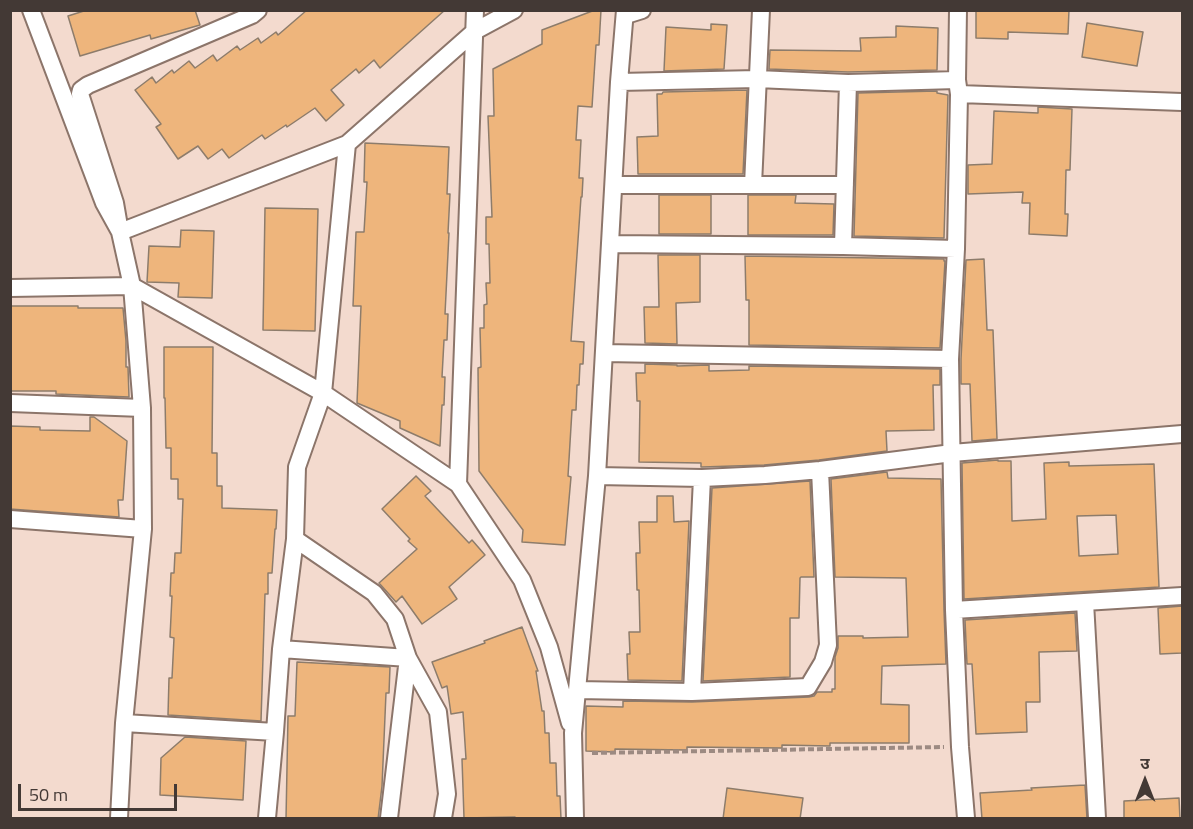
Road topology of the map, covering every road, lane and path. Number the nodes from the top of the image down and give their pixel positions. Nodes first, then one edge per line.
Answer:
1 (31, 10) edge
2 (258, 10) edge
3 (475, 10) edge
4 (514, 10) edge
5 (761, 10) edge
6 (958, 10) edge
7 (631, 12) edge
8 (475, 31) junction
9 (757, 79) junction
10 (619, 82) junction
11 (848, 83) junction
12 (958, 87) junction
13 (1182, 102) edge
14 (347, 144) junction
15 (614, 185) junction
16 (753, 185) junction
17 (845, 185) junction
18 (120, 232) junction
19 (611, 244) junction
20 (843, 246) junction
21 (956, 249) junction
22 (132, 286) junction
23 (10, 288) edge
24 (604, 353) junction
25 (950, 359) junction
26 (322, 393) junction
27 (10, 403) edge
28 (142, 408) junction
29 (1182, 434) edge
30 (952, 453) junction
31 (820, 470) junction
32 (597, 476) junction
33 (702, 478) junction
34 (458, 484) junction
35 (10, 519) edge
36 (143, 529) junction
37 (295, 539) junction
38 (1182, 596) edge
39 (1085, 602) junction
40 (954, 610) junction
41 (281, 650) junction
42 (408, 658) junction
43 (577, 690) junction
44 (692, 692) junction
45 (124, 723) junction
46 (275, 732) junction
47 (573, 733) junction
48 (940, 747) dead end
49 (573, 753) junction
50 (119, 819) edge
51 (267, 819) edge
52 (389, 819) edge
53 (443, 819) edge
54 (574, 819) edge
55 (966, 819) edge
56 (1097, 819) edge

1 - 18 street
2 - 18 street
3 - 8 street
4 - 8 street
5 - 9 street
6 - 12 street
7 - 10 street
8 - 14 street
8 - 34 street
9 - 10 street
9 - 11 street
9 - 16 street
10 - 15 street
11 - 12 street
11 - 17 street
12 - 13 street
12 - 21 street
14 - 18 street
14 - 26 street
15 - 16 street
15 - 19 street
16 - 17 street
17 - 20 street
18 - 22 street
19 - 20 street
19 - 24 street
20 - 21 street
21 - 25 street
22 - 23 street
22 - 26 street
22 - 28 street
24 - 25 street
24 - 32 street
25 - 30 street
26 - 34 street
26 - 37 street
27 - 28 street
28 - 36 street
29 - 30 street
30 - 31 street
30 - 40 street
31 - 33 street
31 - 44 street
32 - 33 street
32 - 43 street
33 - 44 street
34 - 47 street
35 - 36 street
36 - 45 street
37 - 41 street
37 - 42 street
38 - 39 street
39 - 40 street
39 - 56 street
40 - 55 street
41 - 42 street
41 - 46 street
42 - 52 street
42 - 53 street
43 - 44 street
43 - 47 street
45 - 46 street
45 - 50 street
46 - 51 street
47 - 49 street
48 - 49 path
49 - 54 street

